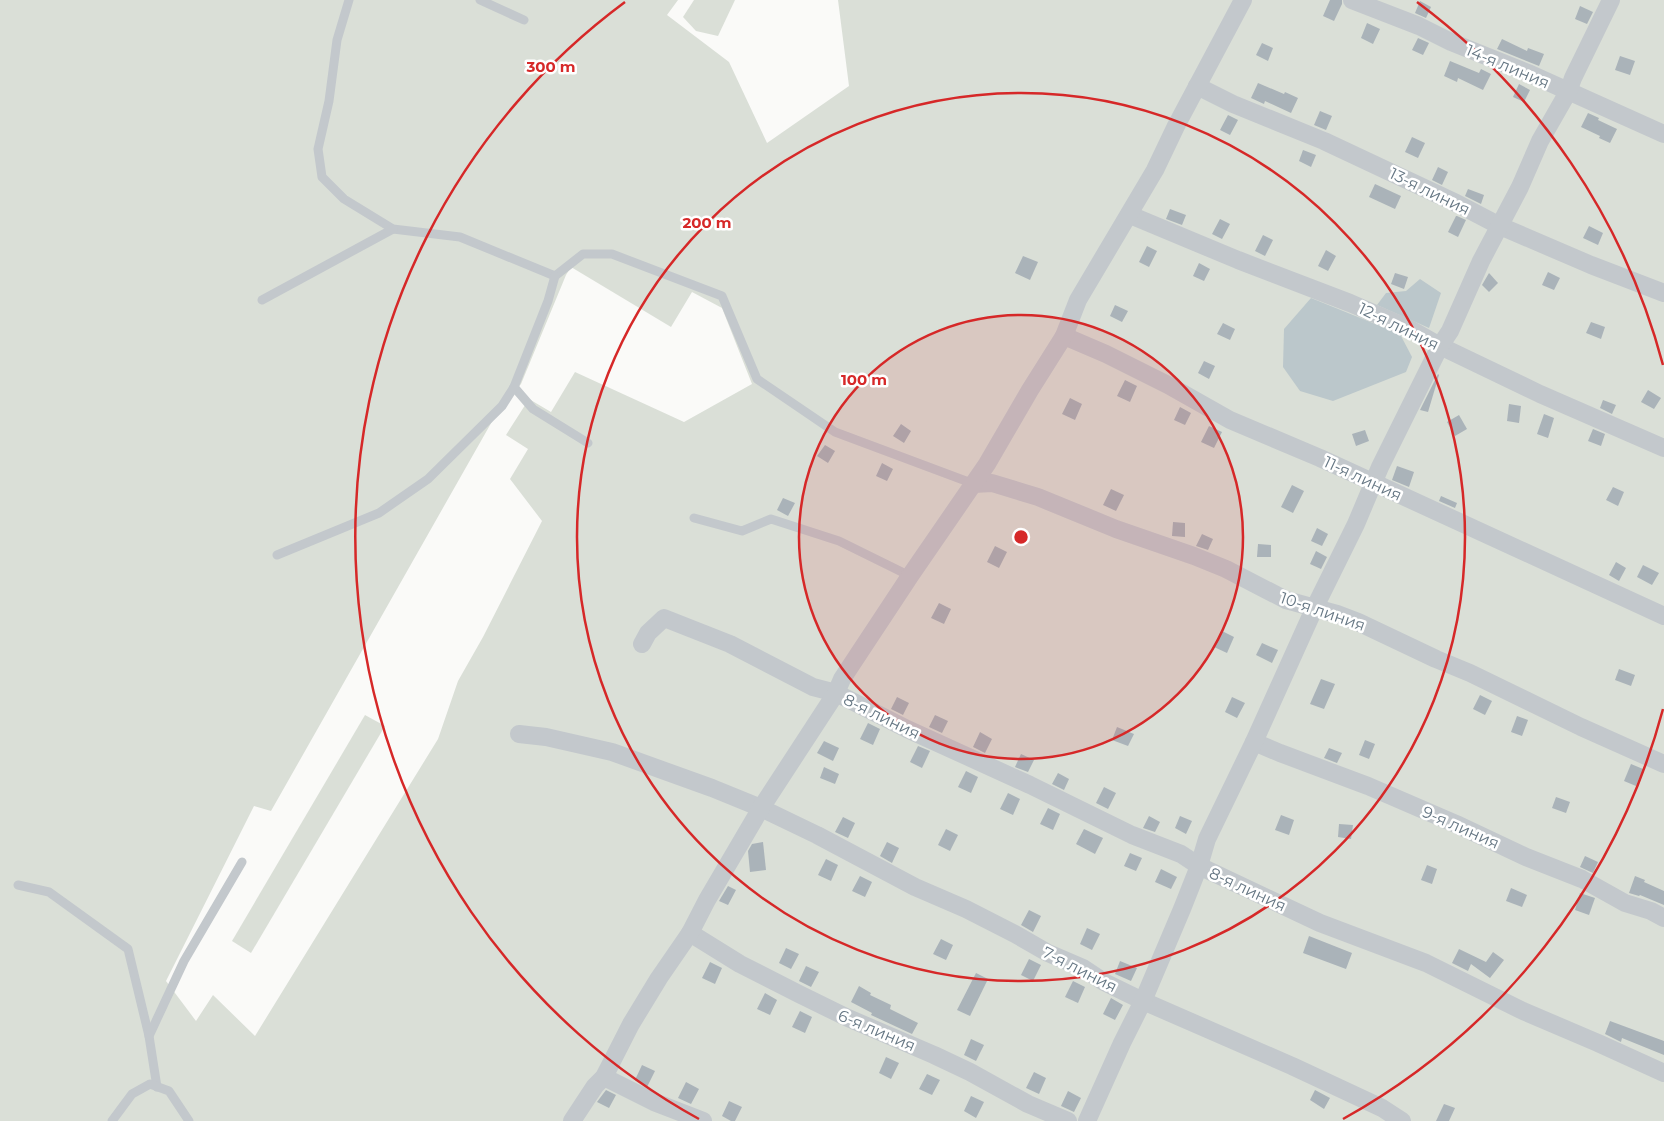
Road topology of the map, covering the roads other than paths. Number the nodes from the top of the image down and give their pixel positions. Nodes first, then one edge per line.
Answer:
1 (349, 0) edge
2 (480, 0) edge
3 (1243, 0) edge
4 (1352, 0) edge
5 (1611, 0) edge
6 (524, 20) dead end
7 (1197, 86) junction
8 (1568, 92) junction
9 (1664, 134) edge
10 (1130, 214) junction
11 (1500, 226) junction
12 (393, 229) junction
13 (555, 276) junction
14 (1664, 293) edge
15 (262, 300) dead end
16 (1064, 336) junction
17 (1440, 346) junction
18 (514, 386) junction
19 (588, 443) dead end
20 (1664, 448) edge
21 (1374, 483) junction
22 (974, 484) junction
23 (694, 518) dead end
24 (277, 555) dead end
25 (910, 576) junction
26 (1314, 609) junction
27 (1664, 616) edge
28 (642, 644) dead end
29 (836, 693) junction
30 (519, 734) dead end
31 (1254, 742) junction
32 (1664, 764) edge
33 (761, 808) junction
34 (242, 862) dead end
35 (1199, 866) junction
36 (18, 885) dead end
37 (1664, 918) edge
38 (690, 933) junction
39 (1143, 1001) junction
40 (150, 1036) junction
41 (1664, 1074) edge
42 (604, 1077) junction
43 (157, 1087) junction
44 (112, 1121) edge
45 (189, 1121) edge
46 (572, 1121) edge
47 (703, 1121) edge
48 (1068, 1121) edge
49 (1087, 1121) edge
50 (1402, 1121) edge

1 - 12 lane
2 - 6 lane
3 - 7 street
4 - 8 street, 14-я линия
5 - 8 street
7 - 10 street
7 - 11 street, 13-я линия
8 - 9 street, 14-я линия
8 - 11 street
10 - 16 street
10 - 17 street, 12-я линия
11 - 14 street, 13-я линия
11 - 17 street
12 - 13 lane
12 - 15 lane
13 - 18 lane
13 - 22 lane
16 - 21 street, 11-я линия
16 - 22 street
17 - 20 street, 12-я линия
17 - 21 street
18 - 19 lane
18 - 24 lane
21 - 26 street
21 - 27 street, 11-я линия
22 - 25 street
22 - 26 street, 10-я линия
23 - 25 lane
25 - 29 street
26 - 31 street
26 - 32 street, 10-я линия
28 - 29 street, 8-я линия
29 - 33 street
29 - 35 street, 8-я линия
30 - 33 street, 7-я линия
31 - 35 street
31 - 37 street, 9-я линия
33 - 38 street
33 - 39 street, 7-я линия
34 - 40 lane
35 - 39 street
35 - 41 street, 8-я линия
36 - 40 lane
38 - 42 street
38 - 48 street, 6-я линия
39 - 49 street
39 - 50 street, 7-я линия
40 - 43 lane
42 - 46 street
42 - 47 street
43 - 44 lane
43 - 45 lane

